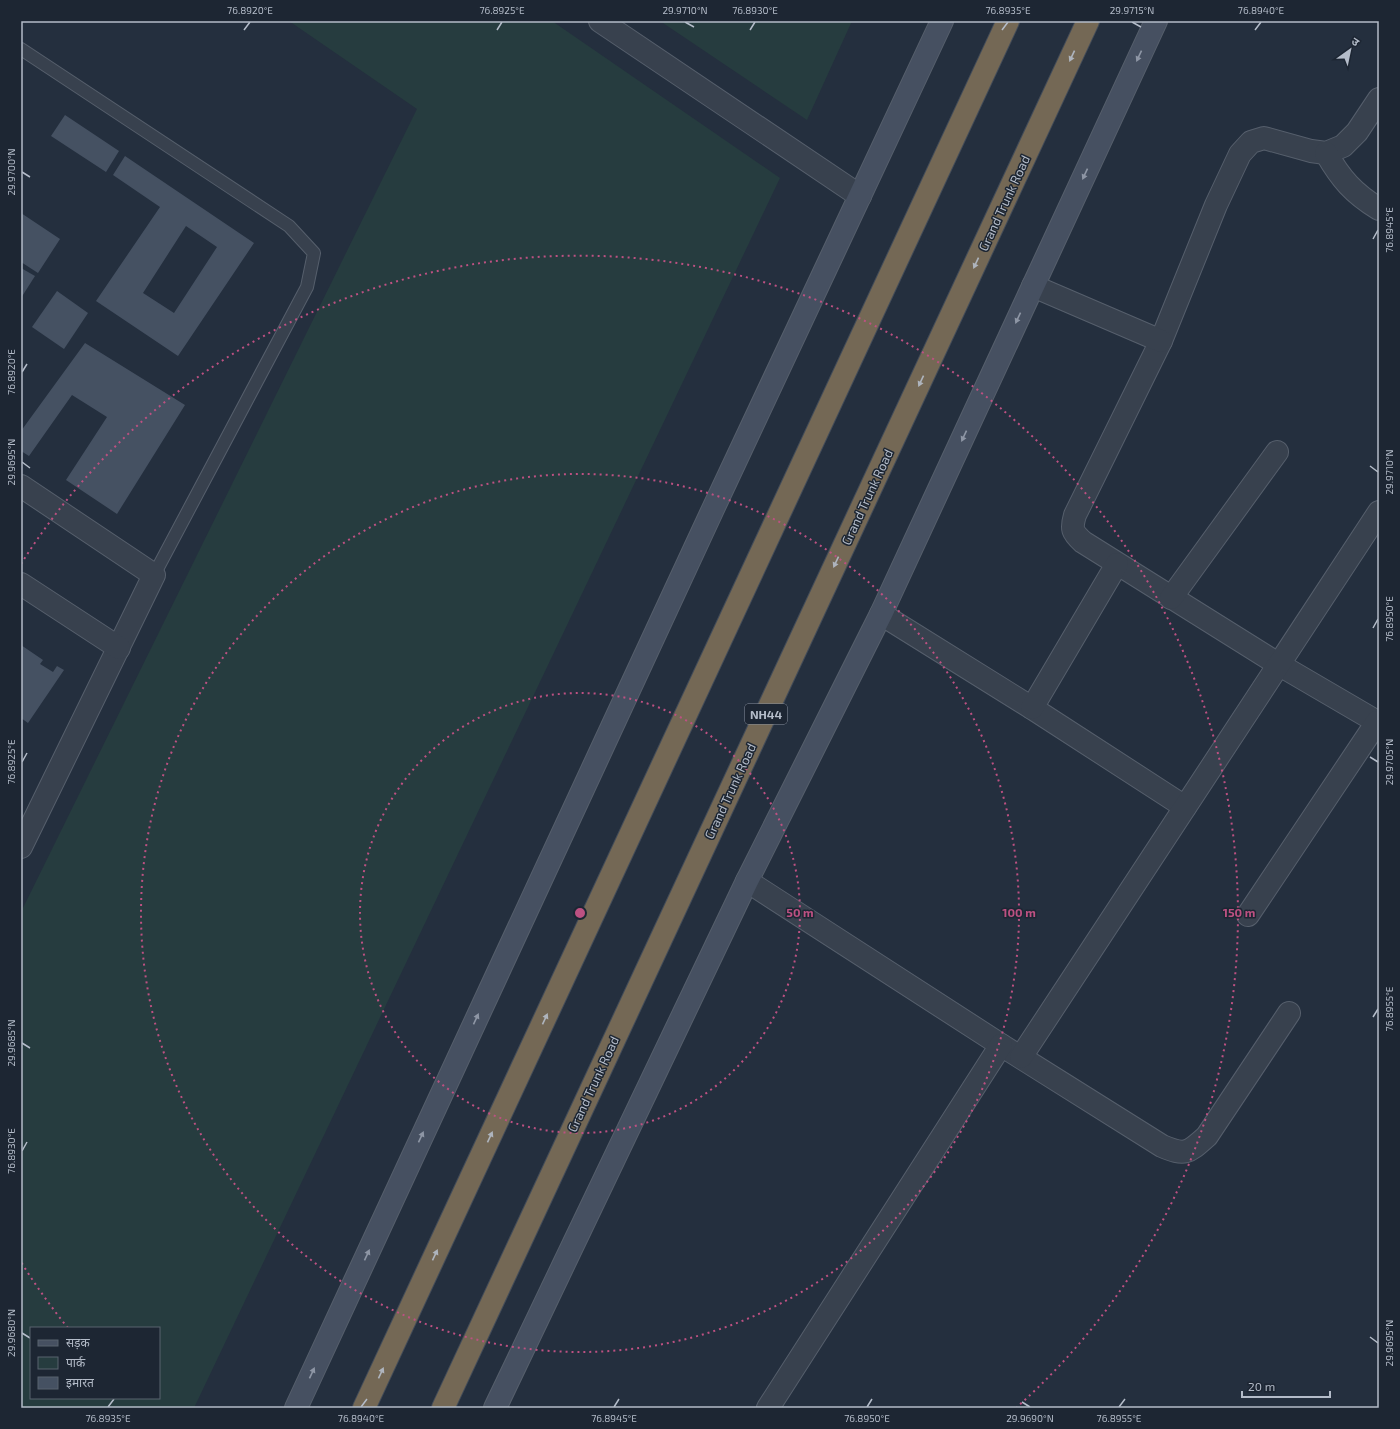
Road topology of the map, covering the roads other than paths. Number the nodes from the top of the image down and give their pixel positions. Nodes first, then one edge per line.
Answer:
1 (600, 21) edge
2 (942, 21) edge
3 (1008, 21) edge
4 (1088, 21) edge
5 (1156, 21) edge
6 (21, 49) edge
7 (1379, 99) edge
8 (1326, 153) junction
9 (860, 196) junction
10 (1379, 209) edge
11 (1033, 286) junction
12 (1161, 341) junction
13 (1277, 452) dead end
14 (21, 486) edge
15 (1379, 512) edge
16 (1117, 564) junction
17 (154, 575) junction
18 (21, 584) edge
19 (1171, 598) junction
20 (881, 614) junction
21 (119, 648) junction
22 (1278, 664) junction
23 (1032, 708) junction
24 (1378, 723) edge
25 (1185, 807) junction
26 (21, 847) edge
27 (747, 881) junction
28 (1248, 915) dead end
29 (1289, 1013) dead end
30 (1001, 1045) junction
31 (1020, 1057) junction
32 (296, 1408) edge
33 (364, 1408) edge
34 (443, 1408) edge
35 (494, 1408) edge
36 (768, 1408) edge

1 - 9 street
2 - 9 street
33 -> 3 highway
4 -> 34 highway, Grand Trunk Road / NH44
5 -> 11 street
6 - 17 lane
7 - 8 street
8 - 10 street
8 - 12 street
32 -> 9 street
11 - 12 street
11 -> 20 street
12 - 16 street
13 - 19 street
14 - 17 street
15 - 22 street
16 - 19 street
16 - 23 street
17 - 21 street
18 - 21 street
19 - 22 street
20 - 23 street
20 - 27 street
21 - 26 street
22 - 24 street
22 - 25 street
23 - 25 street
24 - 28 street
25 - 31 street
27 - 30 street
27 - 35 street
29 - 31 street
30 - 31 street
30 - 36 street

